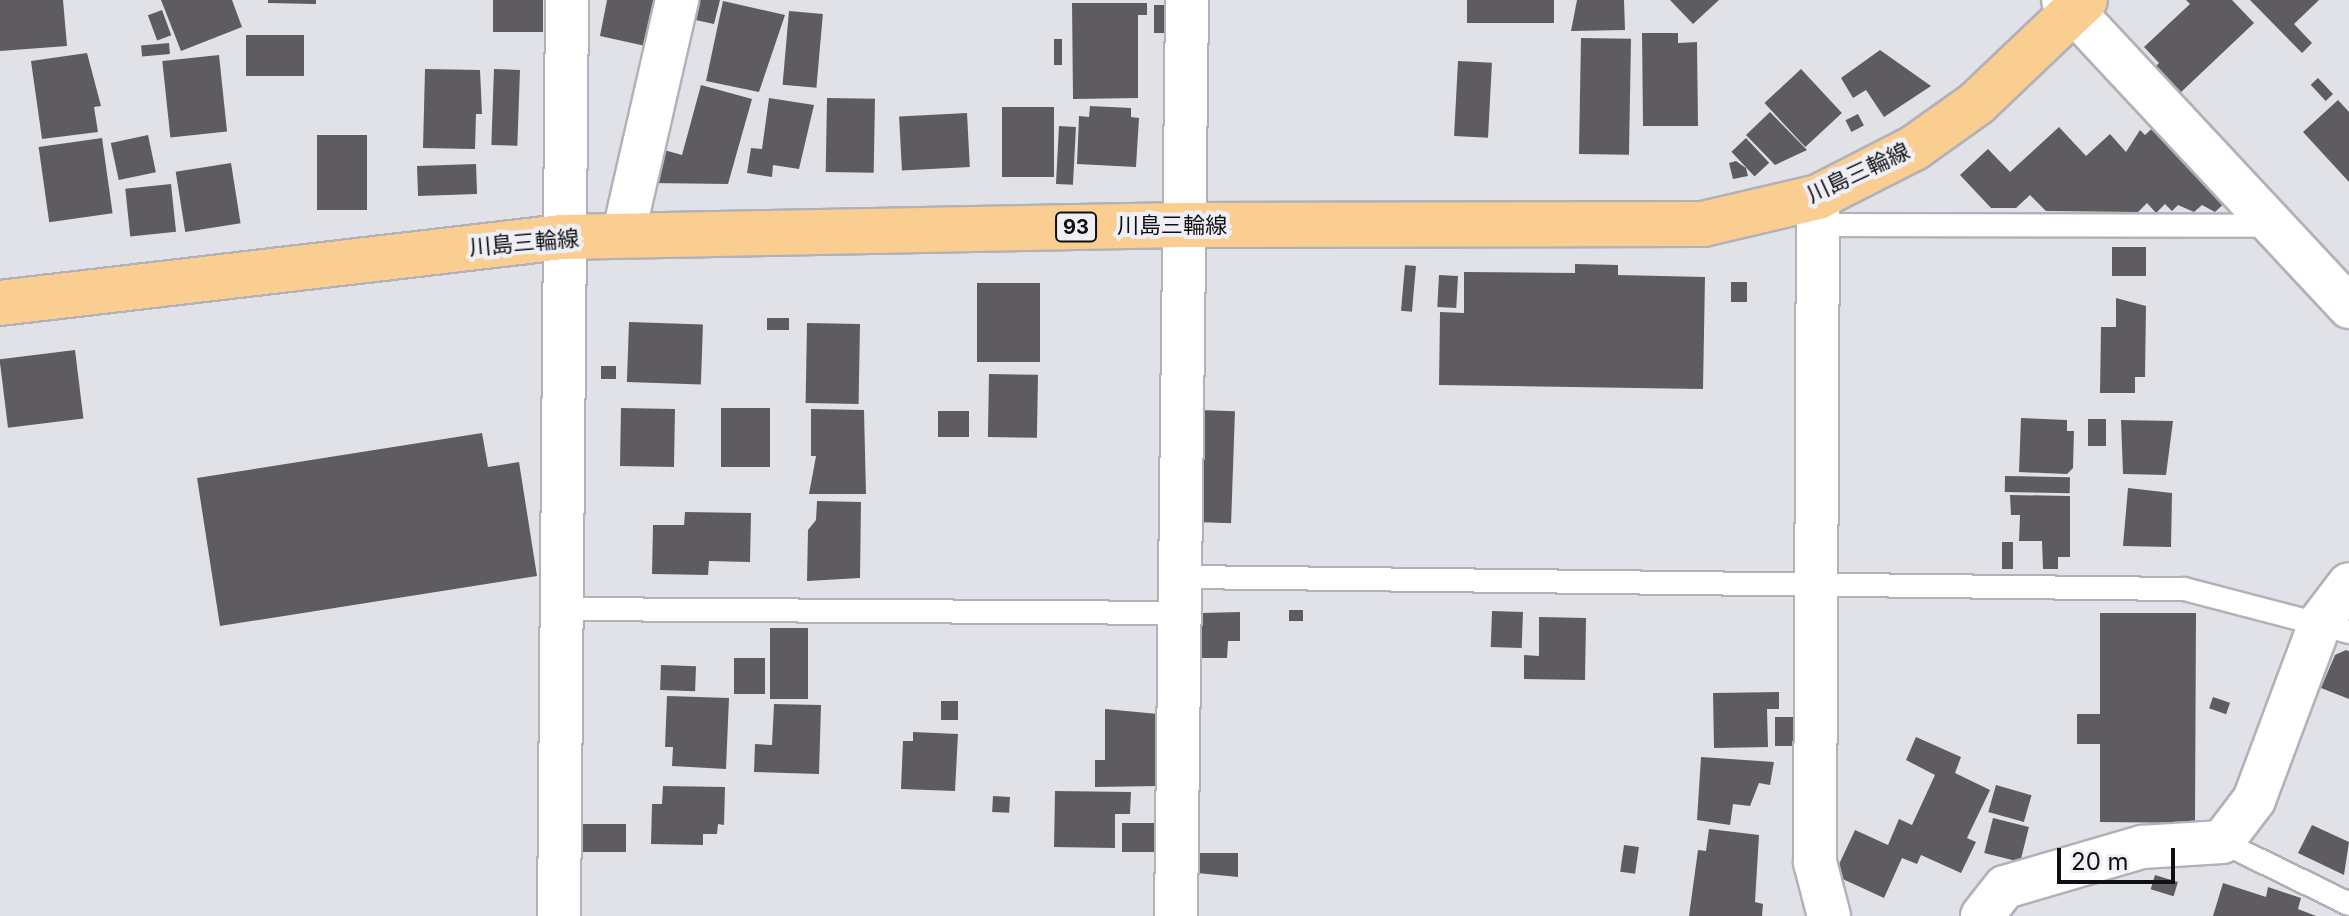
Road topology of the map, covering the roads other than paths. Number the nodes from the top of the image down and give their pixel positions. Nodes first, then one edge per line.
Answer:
1 (567, 0) edge
2 (677, 0) edge
3 (1187, 0) edge
4 (2074, 4) edge
5 (1818, 211) junction
6 (1183, 225) junction
7 (2275, 226) junction
8 (623, 236) junction
9 (562, 237) junction
10 (0, 303) edge
11 (2349, 307) edge
12 (2349, 584) edge
13 (1817, 585) junction
14 (1182, 595) junction
15 (564, 609) junction
16 (2335, 626) edge
17 (2222, 842) junction
18 (2349, 904) edge
19 (559, 916) edge
20 (1176, 916) edge
21 (1829, 916) edge
22 (1982, 916) edge

1 - 9 street
2 - 8 street
3 - 6 street
4 - 5 main road, 川島三輪線 / 93
4 - 7 street
5 - 6 main road, 川島三輪線 / 93
5 - 7 lane
5 - 13 street
6 - 8 main road, 川島三輪線 / 93
6 - 14 street
7 - 11 street
8 - 9 main road, 川島三輪線 / 93
9 - 10 main road, 川島三輪線 / 93
9 - 15 street
12 - 16 street
13 - 14 lane
13 - 16 lane
13 - 21 street
14 - 15 lane
14 - 20 street
15 - 19 street
16 - 17 street
17 - 18 lane
17 - 22 street

